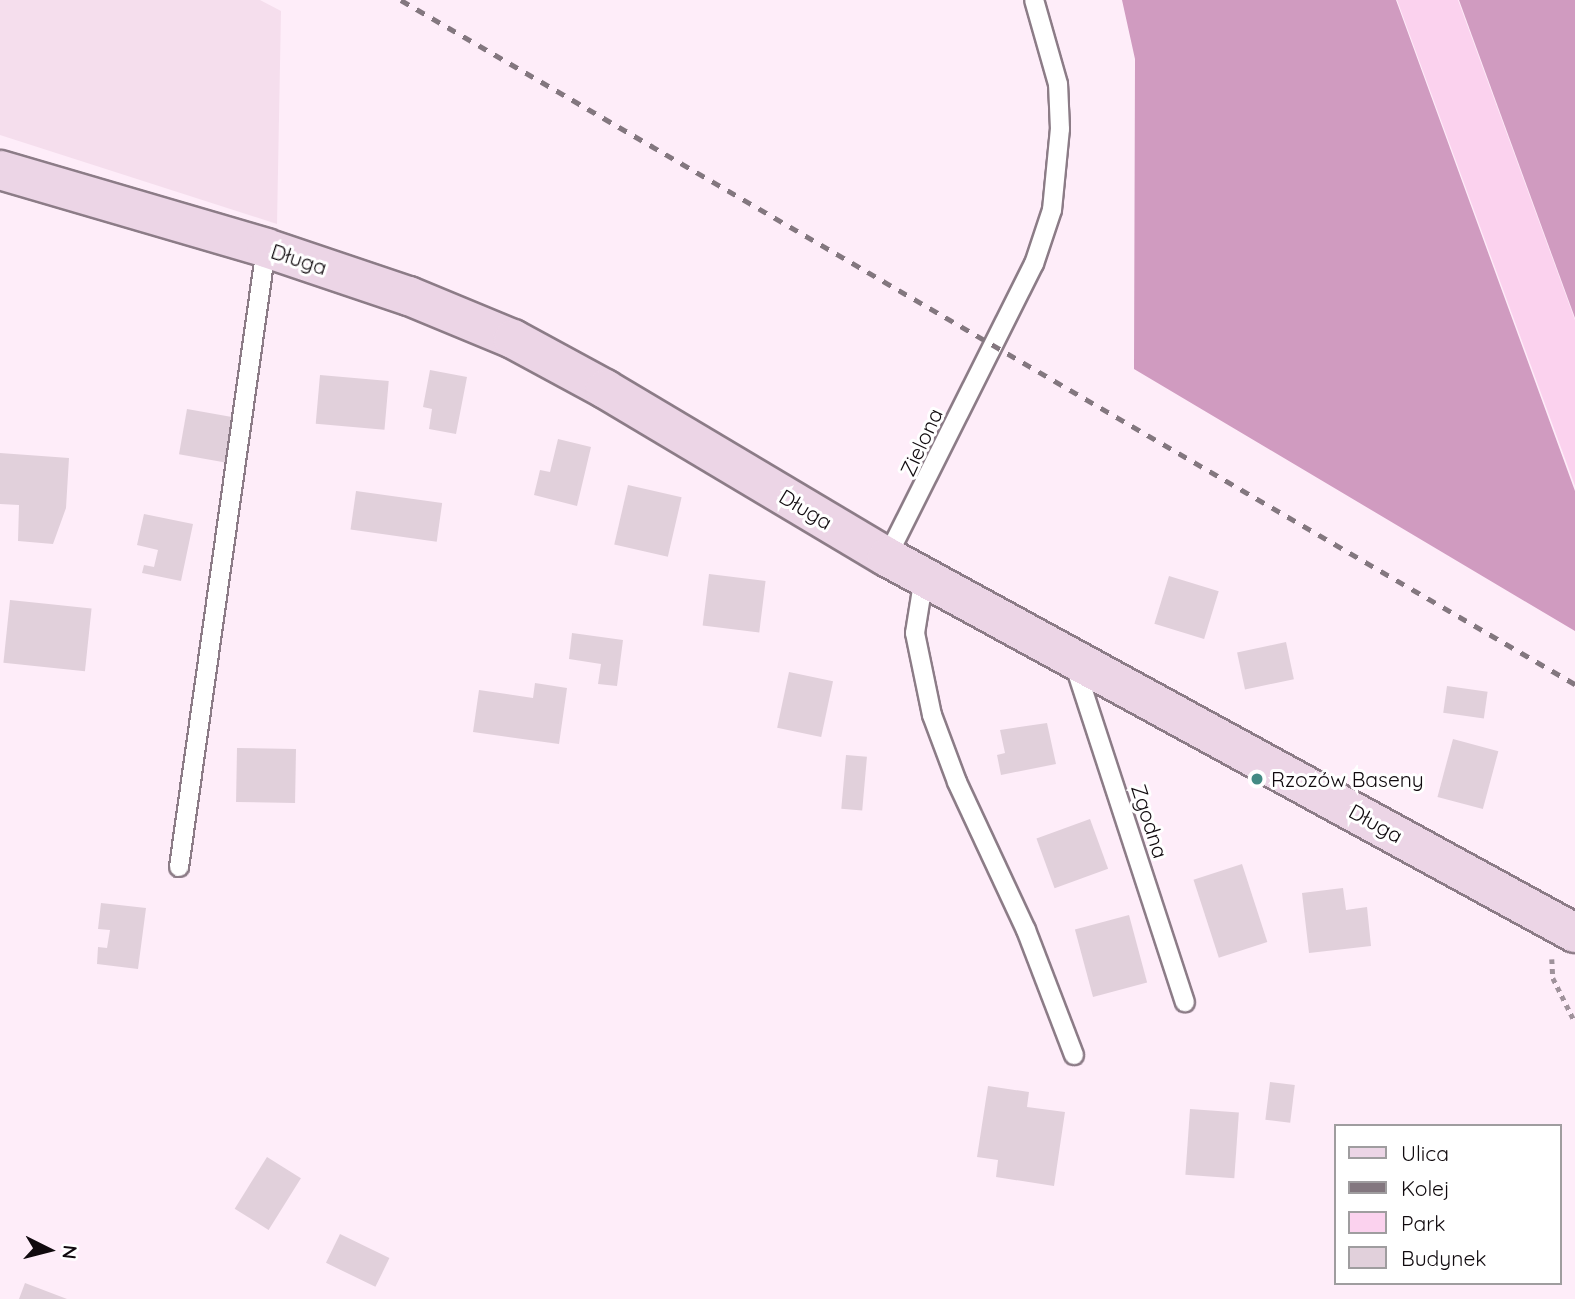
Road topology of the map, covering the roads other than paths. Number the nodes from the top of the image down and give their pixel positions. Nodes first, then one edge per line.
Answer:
1 (1034, 0) edge
2 (0, 170) edge
3 (266, 248) junction
4 (887, 557) junction
5 (924, 577) junction
6 (1071, 654) junction
7 (179, 867) dead end
8 (1563, 926) edge
9 (1185, 1002) dead end
10 (1074, 1055) dead end

1 - 4 lane, Zielona
2 - 3 street, Długa
3 - 4 street, Długa
3 - 7 lane
4 - 5 street, Długa
5 - 6 street, Długa
5 - 10 lane
6 - 8 street, Długa
6 - 9 lane, Zgodna

